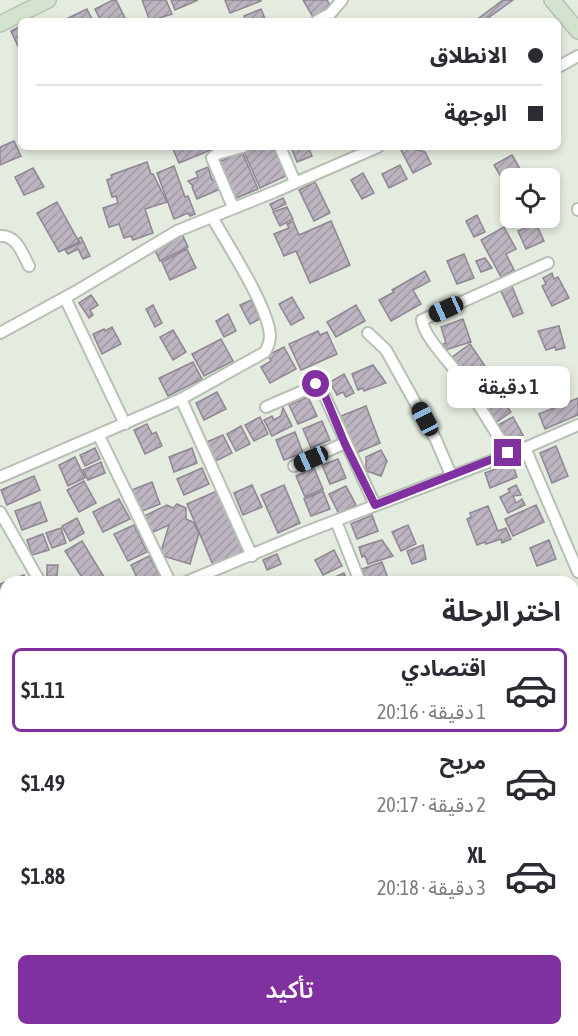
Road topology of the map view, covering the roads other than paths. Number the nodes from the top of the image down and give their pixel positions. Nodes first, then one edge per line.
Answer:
1 (48, 0) edge
2 (342, 0) edge
3 (552, 0) edge
4 (322, 18) edge
5 (0, 24) edge
6 (578, 31) edge
7 (578, 56) edge
8 (561, 65) edge
9 (232, 150) edge
10 (281, 150) edge
11 (371, 150) edge
12 (295, 182) junction
13 (233, 207) junction
14 (212, 217) junction
15 (0, 236) edge
16 (548, 263) dead end
17 (29, 266) dead end
18 (65, 298) junction
19 (0, 333) edge
20 (368, 333) dead end
21 (181, 399) junction
22 (266, 407) dead end
23 (125, 424) junction
24 (578, 424) edge
25 (99, 436) junction
26 (345, 444) junction
27 (525, 447) junction
28 (508, 453) junction
29 (294, 466) dead end
30 (451, 475) junction
31 (0, 477) edge
32 (375, 505) junction
33 (0, 512) edge
34 (336, 521) junction
35 (252, 556) junction
36 (578, 572) edge
37 (37, 576) edge
38 (167, 576) edge
39 (214, 576) edge
40 (358, 576) edge

1 - 5 street
2 - 4 street
3 - 6 street
7 - 8 street
9 - 13 street
10 - 12 street
11 - 12 street
12 - 13 street
13 - 14 street
14 - 18 street
14 - 21 street
15 - 17 street
16 - 28 street
18 - 19 street
18 - 23 street
20 - 30 street
21 - 23 street
21 - 35 street
22 - 26 street
23 - 25 street
24 - 27 street
25 - 31 street
25 - 38 street
26 - 29 street
26 - 32 street
27 - 28 street
27 - 36 street
28 - 30 street
30 - 32 street
32 - 34 street
33 - 37 street
34 - 35 street
34 - 40 street
35 - 39 street

